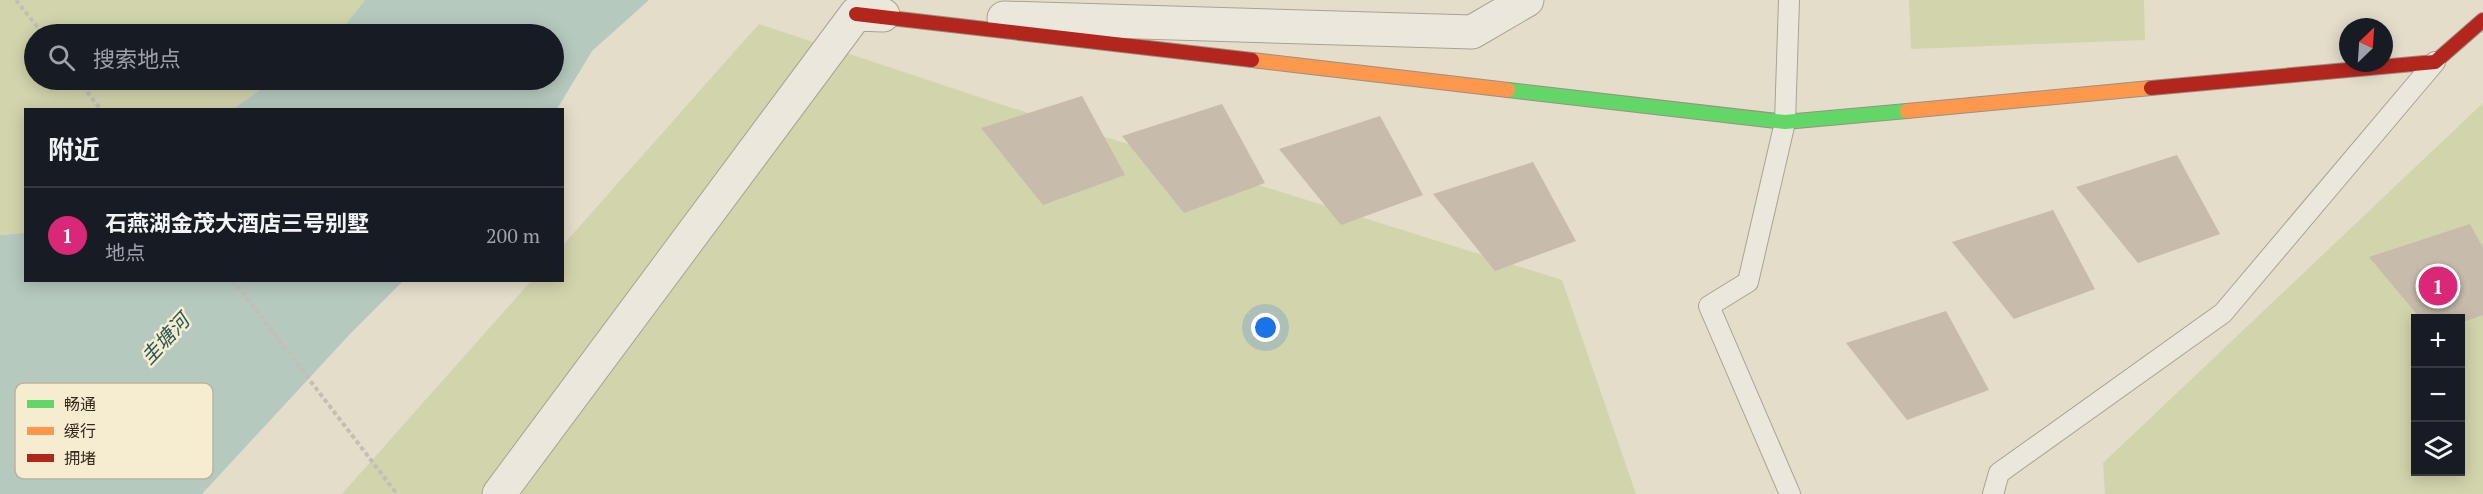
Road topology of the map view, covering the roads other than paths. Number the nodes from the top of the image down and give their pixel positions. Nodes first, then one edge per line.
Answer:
1 (1527, 0) edge
2 (1789, 0) edge
3 (856, 14) junction
4 (2483, 20) edge
5 (2435, 62) junction
6 (1785, 122) junction
7 (499, 494) edge
8 (1790, 494) edge
9 (1993, 494) edge

1 - 3 street
2 - 6 lane
3 - 6 street
3 - 7 street
4 - 5 street
5 - 6 street
5 - 9 lane
6 - 8 lane

